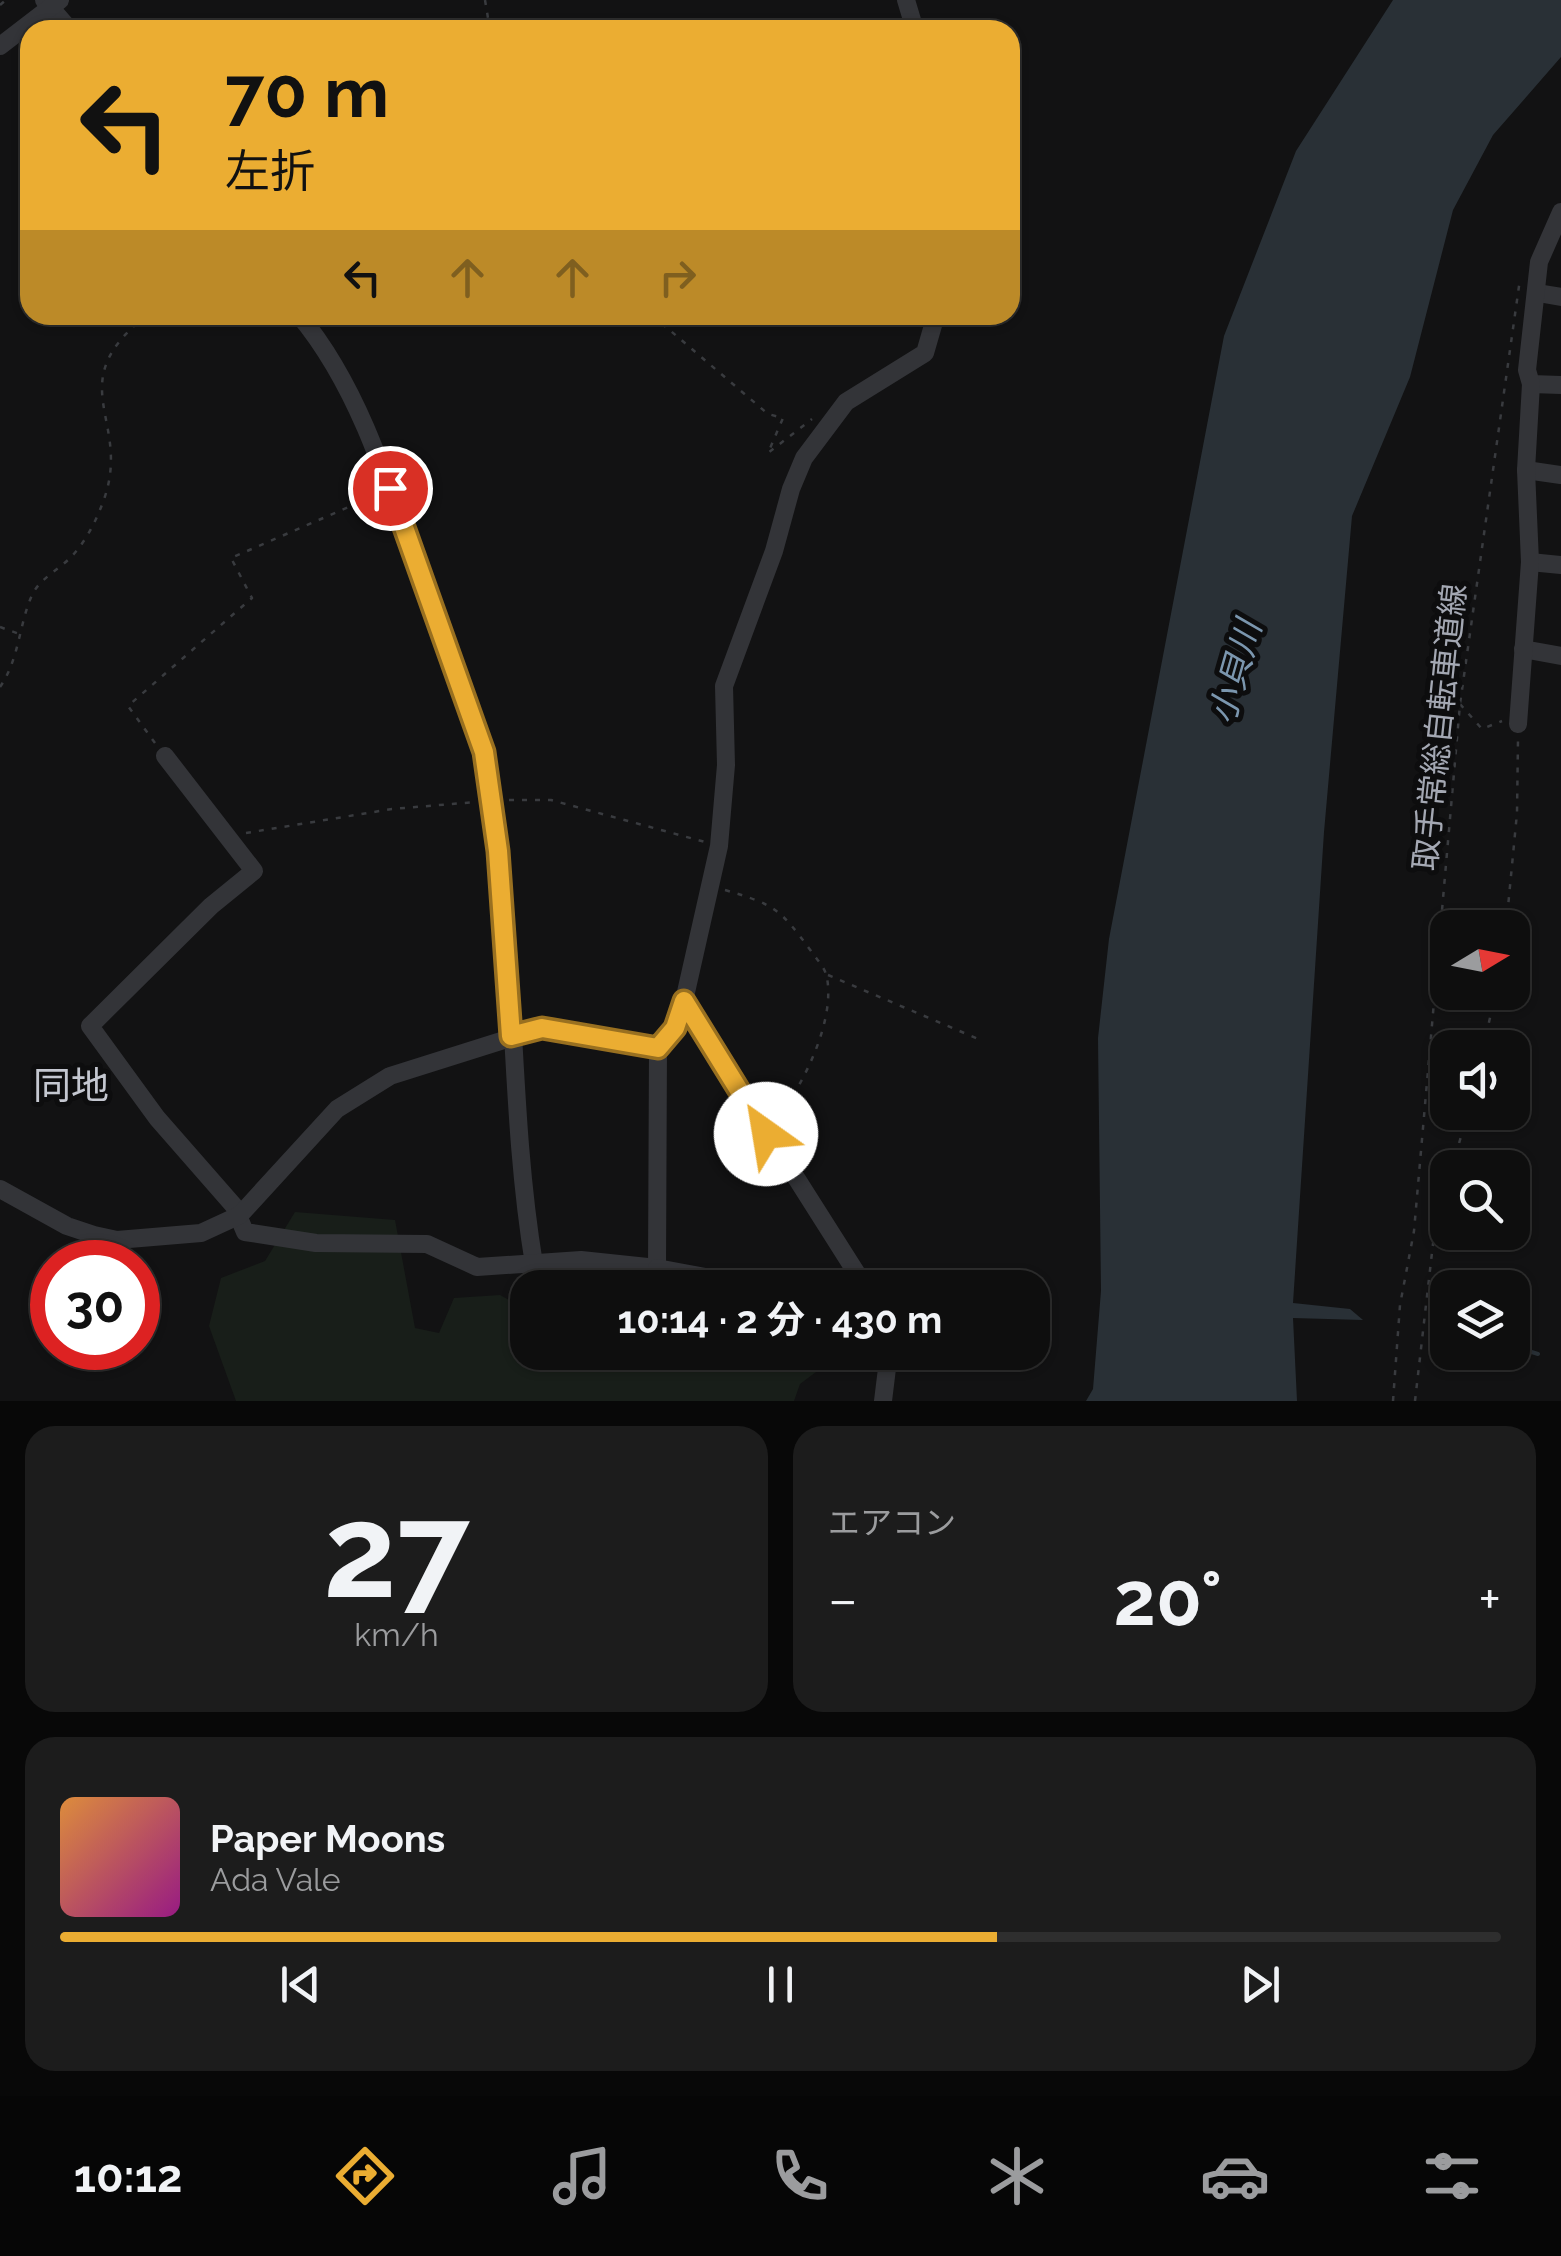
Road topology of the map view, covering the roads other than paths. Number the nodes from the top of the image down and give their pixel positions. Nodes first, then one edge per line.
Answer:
1 (51, 2) edge
2 (30, 20) edge
3 (20, 29) edge
4 (0, 46) edge
5 (1561, 212) edge
6 (1538, 293) junction
7 (1561, 297) edge
8 (306, 325) edge
9 (933, 325) edge
10 (1531, 384) junction
11 (1561, 385) edge
12 (1526, 470) junction
13 (1561, 474) edge
14 (1530, 562) junction
15 (1561, 565) edge
16 (1523, 649) junction
17 (1561, 656) edge
18 (1518, 724) road end
19 (165, 756) road end
20 (684, 1001) junction
21 (511, 1036) junction
22 (658, 1048) junction
23 (0, 1189) edge
24 (240, 1216) junction
25 (534, 1264) junction
26 (657, 1268) junction
27 (668, 1270) edge
28 (854, 1270) edge
29 (884, 1370) edge
30 (883, 1401) edge

1 - 2 street
3 - 4 street
5 - 6 street
6 - 7 street
6 - 10 street
8 - 21 street
9 - 20 street
10 - 11 street
10 - 12 street
12 - 13 street
12 - 14 street
14 - 15 street
14 - 16 street
16 - 17 street
16 - 18 street
19 - 24 street
20 - 22 street
20 - 28 street
21 - 22 street
21 - 24 street
21 - 25 street
22 - 26 street
23 - 24 street
24 - 25 street
25 - 26 street
26 - 27 street
29 - 30 street

